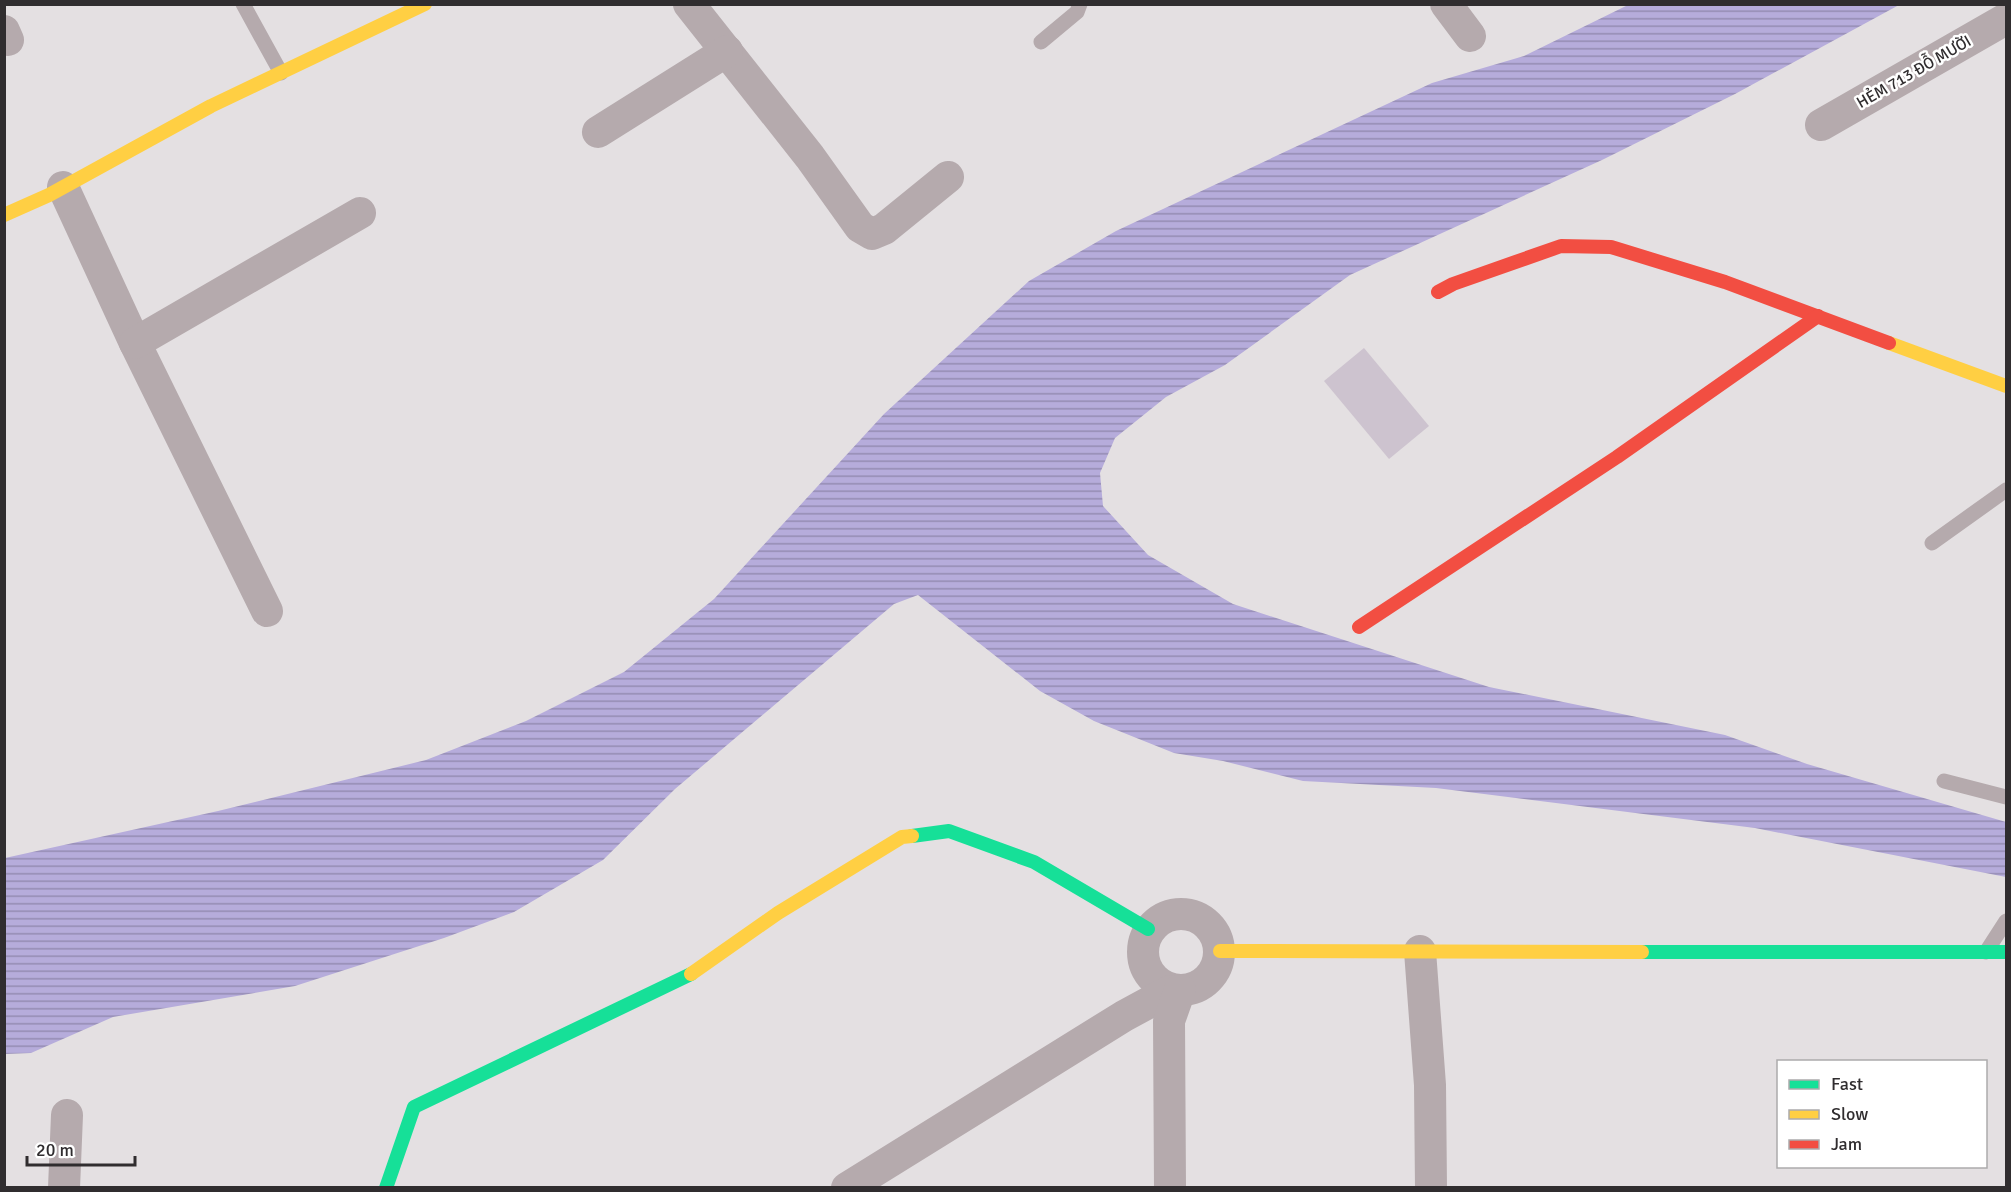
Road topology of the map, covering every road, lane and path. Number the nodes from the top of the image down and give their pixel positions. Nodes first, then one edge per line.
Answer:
1 (243, 4) edge
2 (425, 4) edge
3 (689, 4) edge
4 (1080, 4) edge
5 (1446, 4) edge
6 (2007, 19) edge
7 (1470, 36) dead end
8 (1041, 42) dead end
9 (727, 51) junction
10 (281, 73) junction
11 (1821, 125) dead end
12 (598, 132) dead end
13 (948, 177) dead end
14 (63, 188) junction
15 (360, 213) dead end
16 (4, 215) edge
17 (1438, 292) dead end
18 (1818, 316) junction
19 (135, 343) junction
20 (2007, 386) edge
21 (2007, 490) edge
22 (1932, 543) dead end
23 (267, 611) dead end
24 (1359, 627) dead end
25 (1944, 781) dead end
26 (2007, 797) edge
27 (2007, 921) edge
28 (1148, 929) junction
29 (1220, 951) junction
30 (1420, 951) junction
31 (1986, 952) junction
32 (2007, 952) edge
33 (1175, 990) junction
34 (67, 1115) dead end
35 (64, 1188) edge
36 (386, 1188) edge
37 (847, 1188) edge
38 (1170, 1188) edge
39 (1431, 1188) edge

1 - 10 lane
2 - 10 street
3 - 9 street
4 - 8 lane
5 - 7 street
6 - 11 street, HẺM 713 ĐỖ MƯỜI
9 - 12 street
9 - 13 street
10 - 14 street
14 - 16 street
14 - 19 street
15 - 19 street
17 - 18 street
18 - 20 street
18 - 24 street
19 - 23 street
21 - 22 lane
25 - 26 lane
27 - 31 lane
28 - 29 street
28 - 33 street
28 - 36 street
29 - 30 street
29 - 33 street
30 - 31 street
30 - 39 street
31 - 32 street
33 - 37 street
33 - 38 street
34 - 35 street

